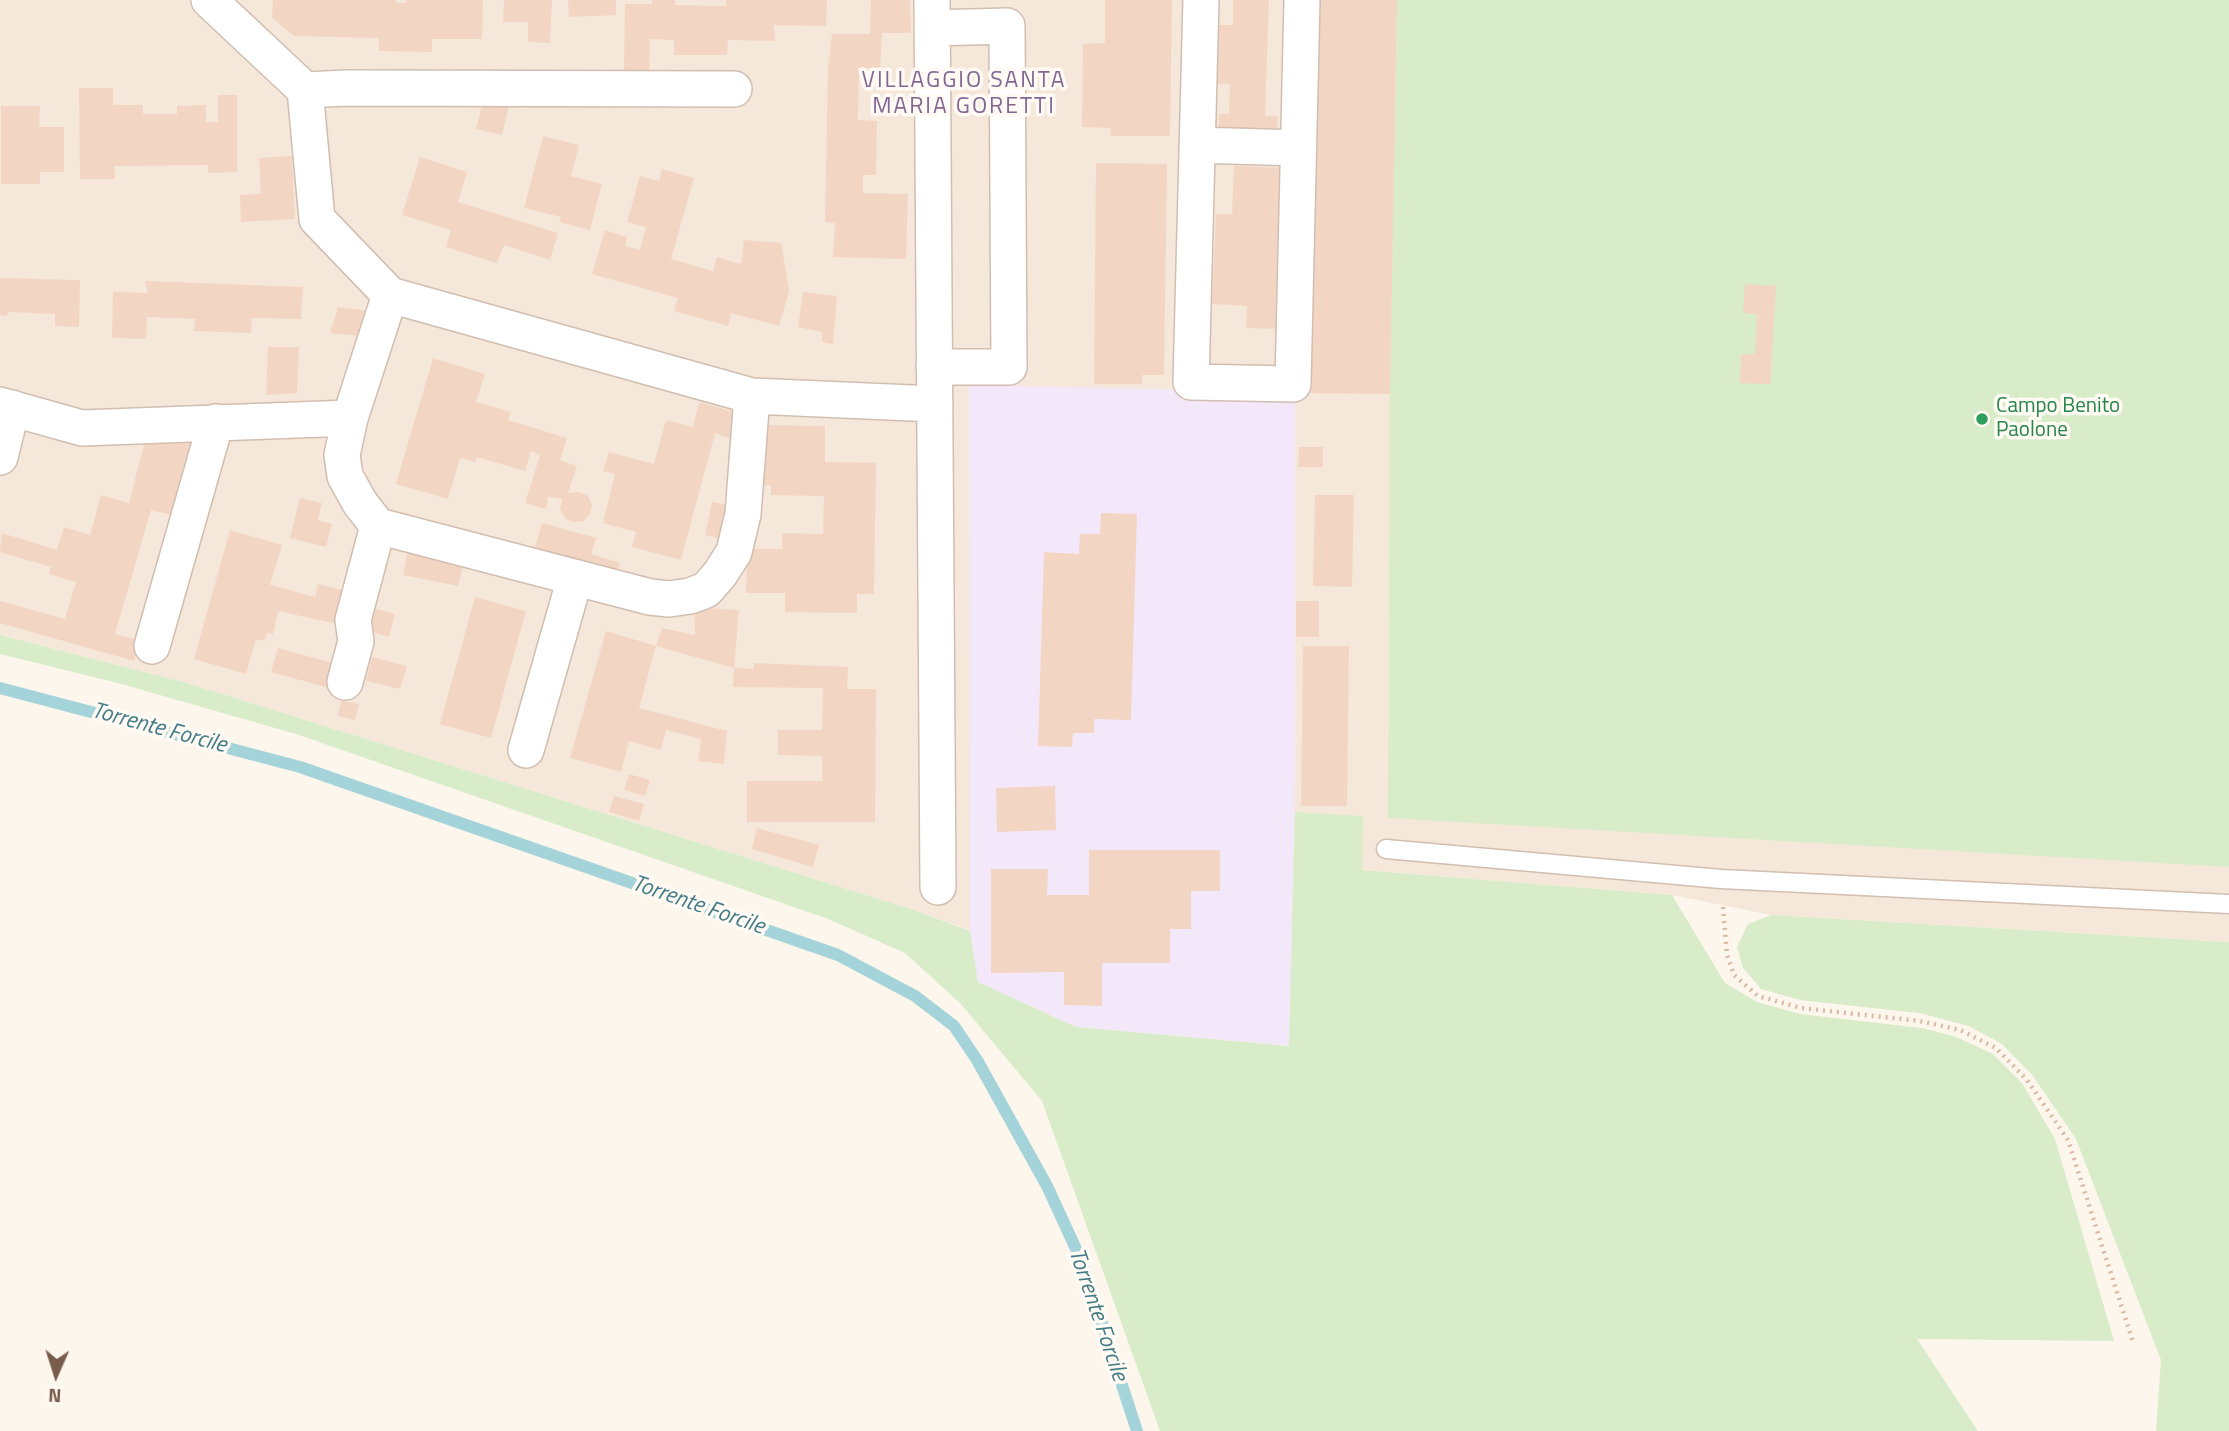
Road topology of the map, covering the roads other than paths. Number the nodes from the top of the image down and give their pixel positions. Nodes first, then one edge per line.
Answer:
1 (209, 0) edge
2 (1200, 0) edge
3 (1302, 0) edge
4 (932, 14) edge
5 (734, 89) dead end
6 (305, 90) junction
7 (1197, 145) junction
8 (1298, 148) junction
9 (390, 295) junction
10 (934, 367) junction
11 (752, 396) junction
12 (934, 404) junction
13 (6, 407) edge
14 (350, 418) junction
15 (216, 422) junction
16 (0, 457) edge
17 (378, 526) junction
18 (575, 578) junction
19 (152, 646) dead end
20 (345, 682) dead end
21 (526, 750) dead end
22 (1386, 849) dead end
23 (938, 887) dead end
24 (2229, 904) edge

1 - 6 street
2 - 7 street
3 - 8 street
4 - 10 street
4 - 10 street
5 - 6 street
6 - 9 street
7 - 8 street
7 - 8 street
9 - 11 street
9 - 14 street
10 - 12 street
11 - 12 street
11 - 18 street
12 - 23 street
13 - 15 street
13 - 16 street
14 - 15 street
14 - 17 street
15 - 19 street
17 - 18 street
17 - 20 street
18 - 21 street
22 - 24 lane

